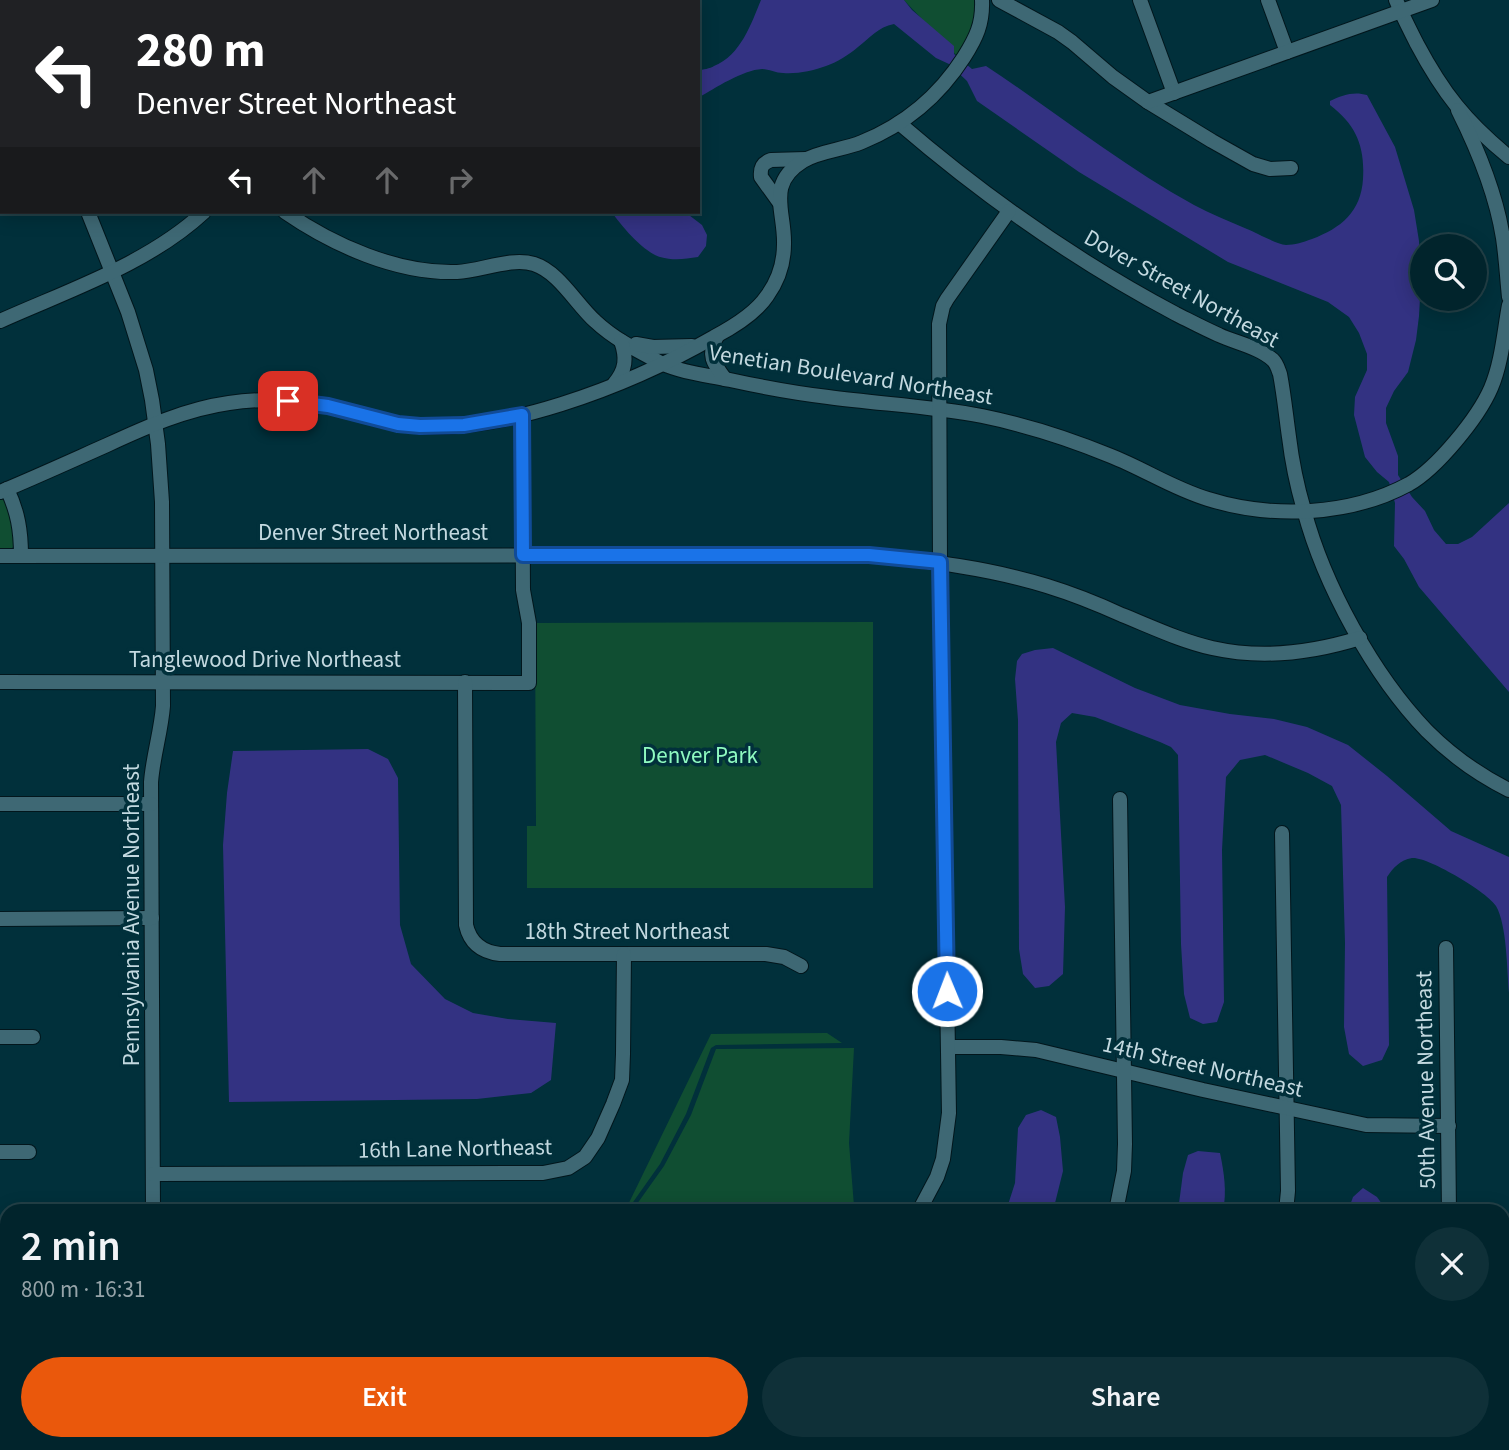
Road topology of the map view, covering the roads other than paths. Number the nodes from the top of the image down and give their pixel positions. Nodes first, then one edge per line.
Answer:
1 (982, 0) edge
2 (999, 0) edge
3 (1139, 0) edge
4 (1268, 0) edge
5 (1432, 0) edge
6 (1398, 6) edge
7 (1287, 52) junction
8 (1174, 93) junction
9 (1148, 103) junction
10 (1458, 110) junction
11 (899, 123) junction
12 (1509, 157) edge
13 (806, 159) junction
14 (1291, 168) dead end
15 (779, 202) junction
16 (1009, 211) junction
17 (89, 214) edge
18 (202, 214) edge
19 (288, 214) edge
20 (113, 271) junction
21 (1509, 298) edge
22 (1509, 305) edge
23 (0, 321) edge
24 (717, 336) junction
25 (621, 341) junction
26 (699, 345) junction
27 (664, 364) junction
28 (724, 379) junction
29 (613, 386) junction
30 (940, 408) junction
31 (522, 415) junction
32 (155, 424) junction
33 (4, 491) edge
34 (1304, 511) junction
35 (162, 555) junction
36 (523, 555) junction
37 (0, 556) edge
38 (21, 556) junction
39 (940, 562) junction
40 (1360, 638) junction
41 (162, 681) junction
42 (0, 682) edge
43 (465, 682) junction
44 (1509, 790) edge
45 (1120, 799) dead end
46 (0, 804) edge
47 (151, 804) junction
48 (1282, 833) dead end
49 (152, 918) junction
50 (0, 919) edge
51 (1446, 948) dead end
52 (624, 954) junction
53 (800, 966) dead end
54 (0, 1037) edge
55 (33, 1037) dead end
56 (948, 1047) junction
57 (1124, 1071) junction
58 (1287, 1109) junction
59 (1449, 1126) junction
60 (0, 1152) edge
61 (29, 1152) dead end
62 (153, 1174) junction
63 (153, 1204) edge
64 (923, 1204) edge
65 (1117, 1204) edge
66 (1287, 1204) edge
67 (1449, 1204) edge

1 - 11 street
2 - 9 street
3 - 8 street
4 - 7 street
5 - 6 street
6 - 7 street
6 - 10 street
7 - 8 street
8 - 9 street
9 - 14 street
10 - 12 street
10 - 21 street
11 - 13 street
11 - 16 street, Dover Street Northeast
13 - 15 street
13 - 15 street
15 - 24 street
16 - 30 street
16 - 34 street, Dover Street Northeast
17 - 20 street, Pennsylvania Avenue Northeast
18 - 20 street
19 - 25 street, Venetian Boulevard Northeast
20 - 23 street
20 - 32 street, Pennsylvania Avenue Northeast
22 - 34 street, Venetian Boulevard Northeast
24 - 26 street
24 - 28 street
25 - 26 street
25 - 27 street, Venetian Boulevard Northeast
25 - 29 street
26 - 27 street
27 - 28 street, Venetian Boulevard Northeast
27 - 29 street
28 - 30 street, Venetian Boulevard Northeast
29 - 31 street
30 - 34 street, Venetian Boulevard Northeast
30 - 39 street
31 - 32 street
31 - 36 street
32 - 33 street
32 - 35 street, Pennsylvania Avenue Northeast
33 - 38 street
34 - 40 street, Dover Street Northeast
35 - 36 street, Denver Street Northeast
35 - 38 street, Denver Street Northeast
35 - 41 street, Pennsylvania Avenue Northeast
36 - 39 street, Denver Street Northeast
36 - 43 street, Tanglewood Drive Northeast
37 - 38 street, Denver Street Northeast
39 - 40 street, Denver Street Northeast
39 - 56 street
40 - 44 street, Dover Street Northeast
41 - 42 street, Tanglewood Drive Northeast
41 - 43 street, Tanglewood Drive Northeast
41 - 47 street, Pennsylvania Avenue Northeast
43 - 52 street, 18th Street Northeast
45 - 57 street
46 - 47 street
47 - 49 street, Pennsylvania Avenue Northeast
48 - 58 street
49 - 50 street
49 - 62 street, Pennsylvania Avenue Northeast
51 - 59 street, 50th Avenue Northeast
52 - 53 street, 18th Street Northeast
52 - 62 street, 16th Lane Northeast
54 - 55 street
56 - 57 street, 14th Street Northeast
56 - 64 street
57 - 58 street, 14th Street Northeast
57 - 65 street
58 - 59 street, 14th Street Northeast
58 - 66 street
59 - 67 street, 50th Avenue Northeast
60 - 61 street
62 - 63 street, Pennsylvania Avenue Northeast

